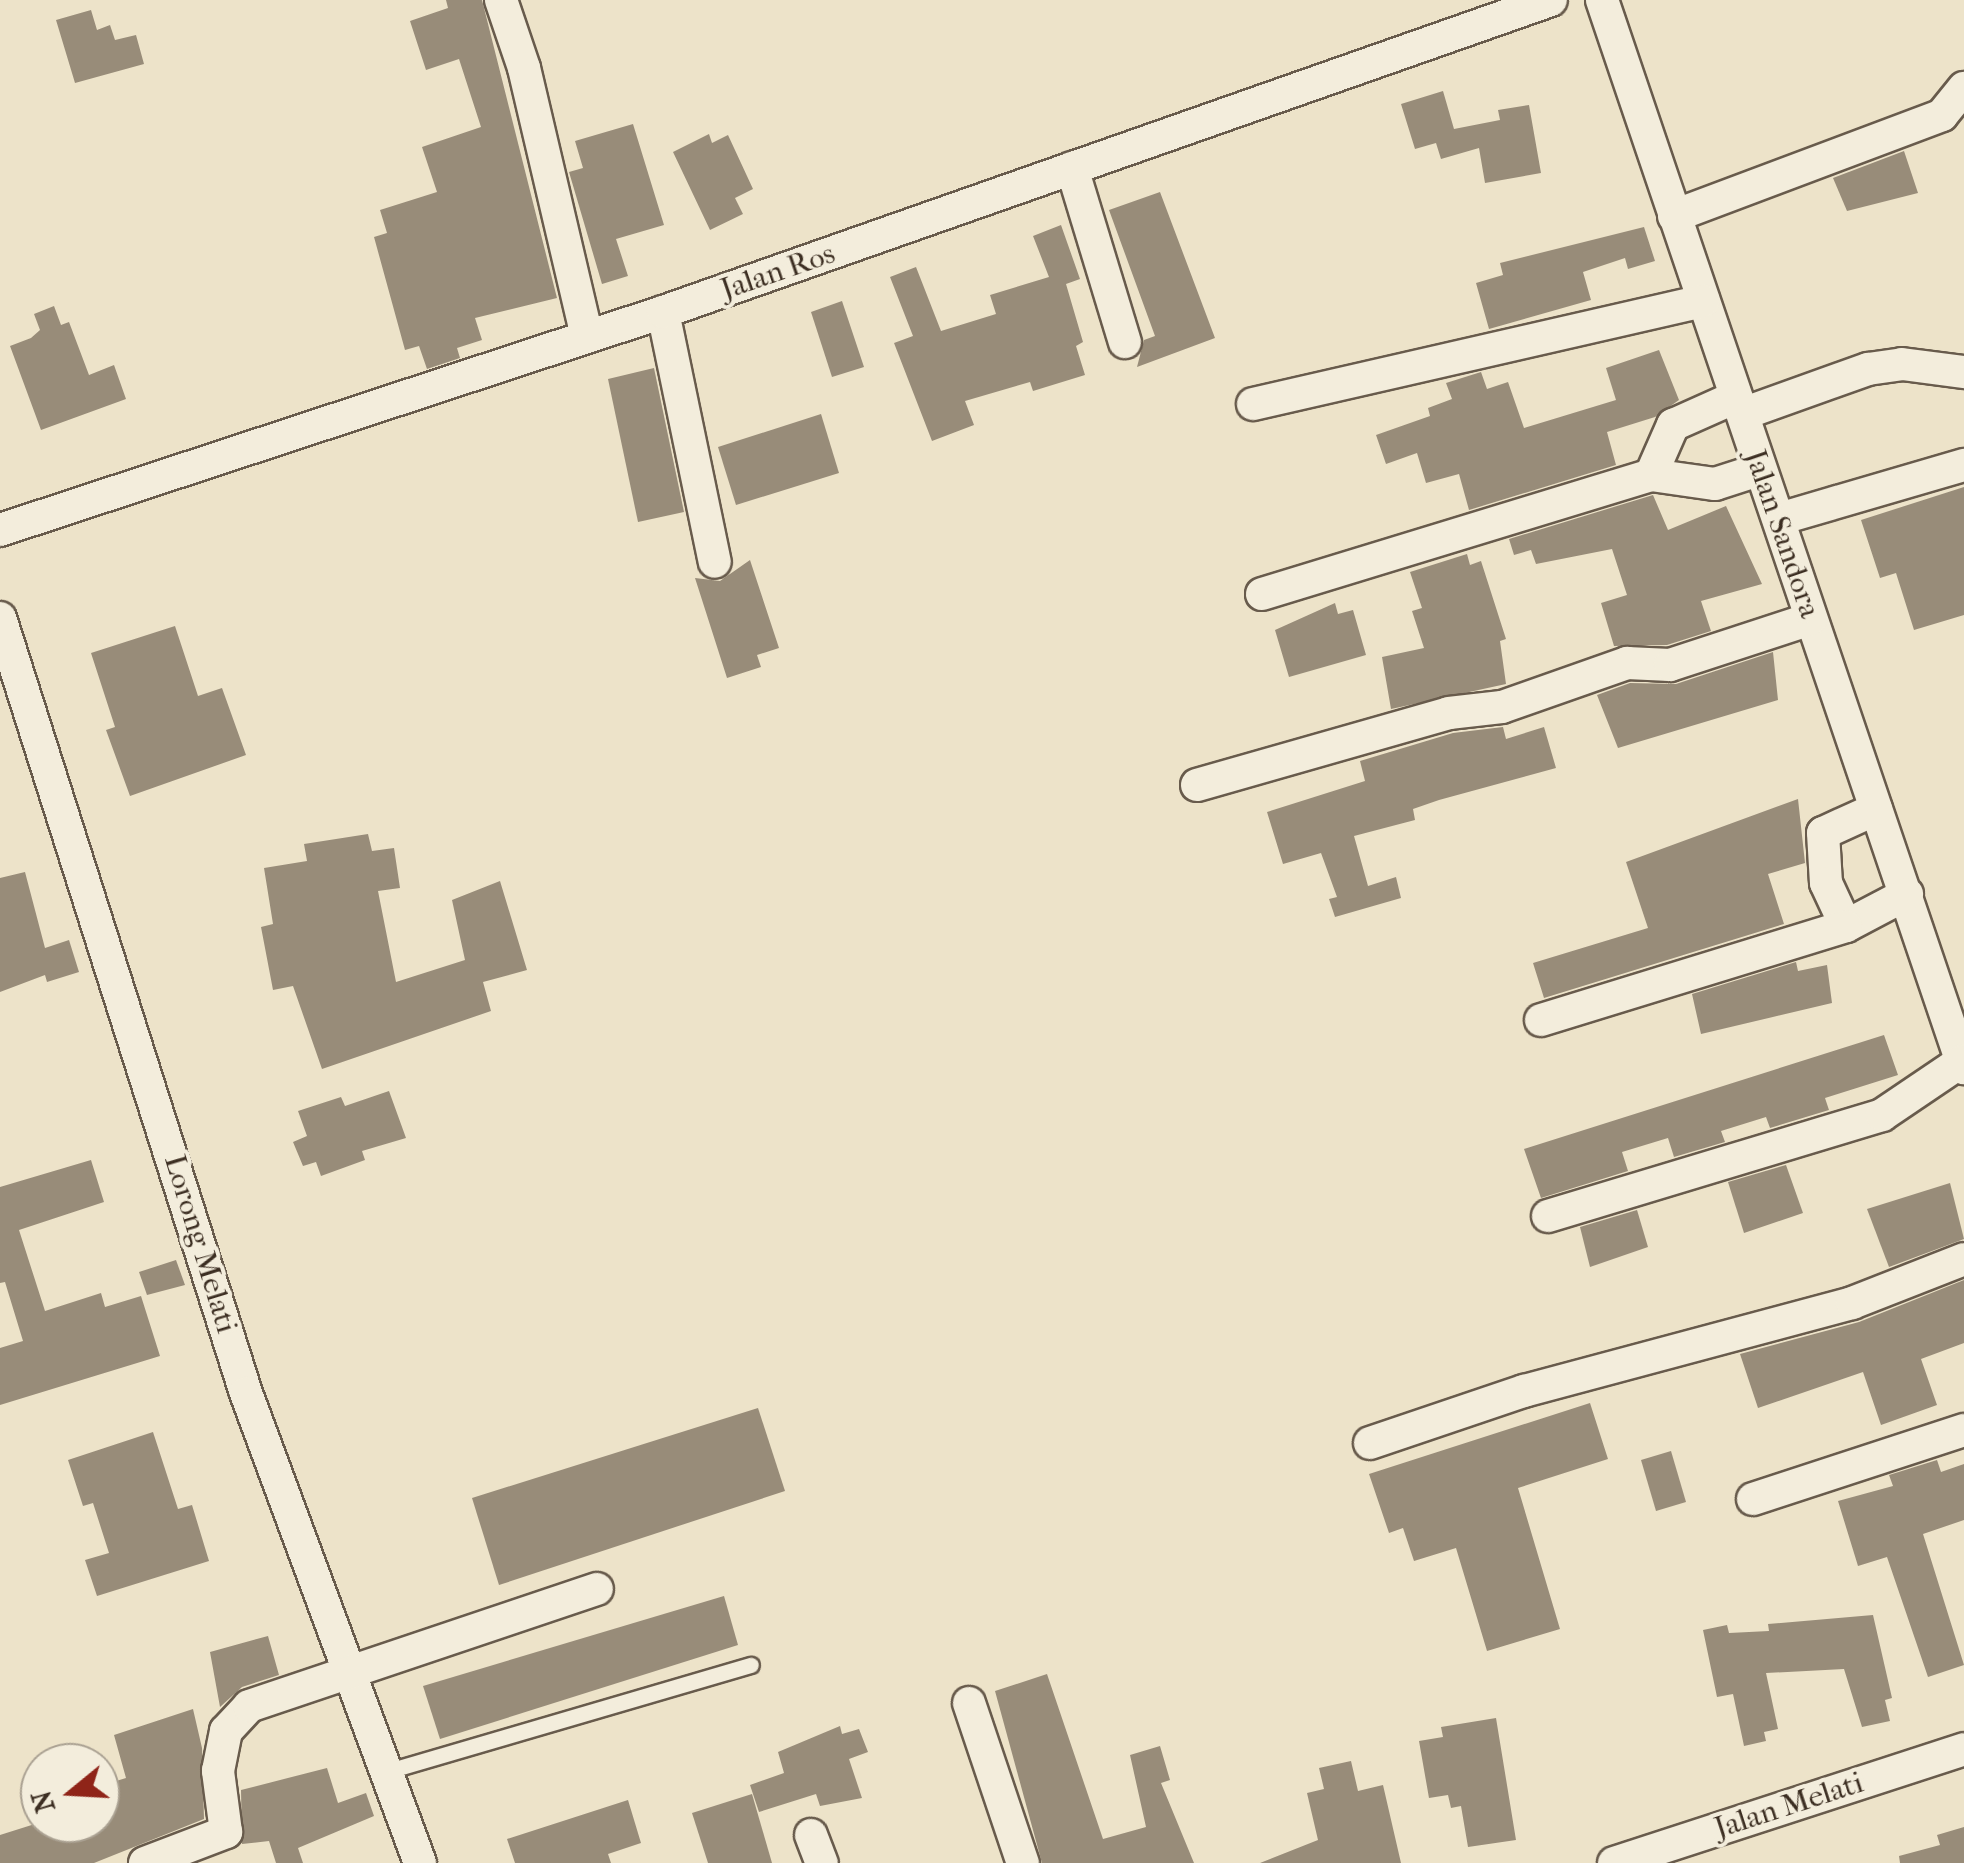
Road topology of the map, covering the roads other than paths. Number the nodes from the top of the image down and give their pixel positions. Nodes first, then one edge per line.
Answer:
1 (501, 0) edge
2 (1552, 0) edge
3 (1602, 0) edge
4 (1964, 88) edge
5 (1072, 168) junction
6 (1674, 216) junction
7 (1703, 301) junction
8 (663, 312) junction
9 (586, 337) junction
10 (1125, 342) dead end
11 (1964, 372) edge
12 (1253, 404) dead end
13 (1740, 405) junction
14 (1964, 465) edge
15 (1758, 470) junction
16 (1650, 475) junction
17 (1779, 519) junction
18 (0, 530) edge
19 (716, 562) dead end
20 (1262, 594) dead end
21 (0, 618) edge
22 (1811, 619) junction
23 (1197, 785) dead end
24 (1876, 809) junction
25 (1908, 894) junction
26 (1846, 926) junction
27 (1952, 994) edge
28 (1541, 1020) dead end
29 (1963, 1064) edge
30 (1548, 1216) dead end
31 (1964, 1258) edge
32 (1964, 1430) edge
33 (1370, 1443) dead end
34 (1754, 1499) dead end
35 (597, 1589) dead end
36 (752, 1665) dead end
37 (345, 1675) junction
38 (969, 1703) dead end
39 (1964, 1749) edge
40 (388, 1771) junction
41 (1632, 1860) edge
42 (145, 1863) edge
43 (420, 1863) edge
44 (1023, 1863) edge

1 - 9 street
2 - 5 street, Jalan Ros
3 - 6 street, Jalan Sandora
4 - 6 street
5 - 8 street, Jalan Ros
5 - 10 street
6 - 7 street, Jalan Sandora
7 - 12 street
7 - 13 street, Jalan Sandora
8 - 9 street, Jalan Ros
8 - 19 street
9 - 18 street, Jalan Ros
11 - 13 street
13 - 15 street, Jalan Sandora
13 - 16 street
14 - 17 street
15 - 16 street
15 - 17 street, Jalan Sandora
16 - 20 street
17 - 22 street, Jalan Sandora
21 - 37 street, Lorong Melati
22 - 23 street
22 - 24 street, Jalan Sandora
24 - 25 street, Jalan Sandora
24 - 26 street
25 - 26 street
25 - 27 street, Jalan Sandora
26 - 28 street
27 - 29 street, Jalan Sandora
29 - 30 street
31 - 33 street
32 - 34 street
35 - 37 street
36 - 40 lane
37 - 40 street, Lorong Melati
37 - 42 street
38 - 44 street
39 - 41 street, Jalan Melati
40 - 43 street, Lorong Melati

